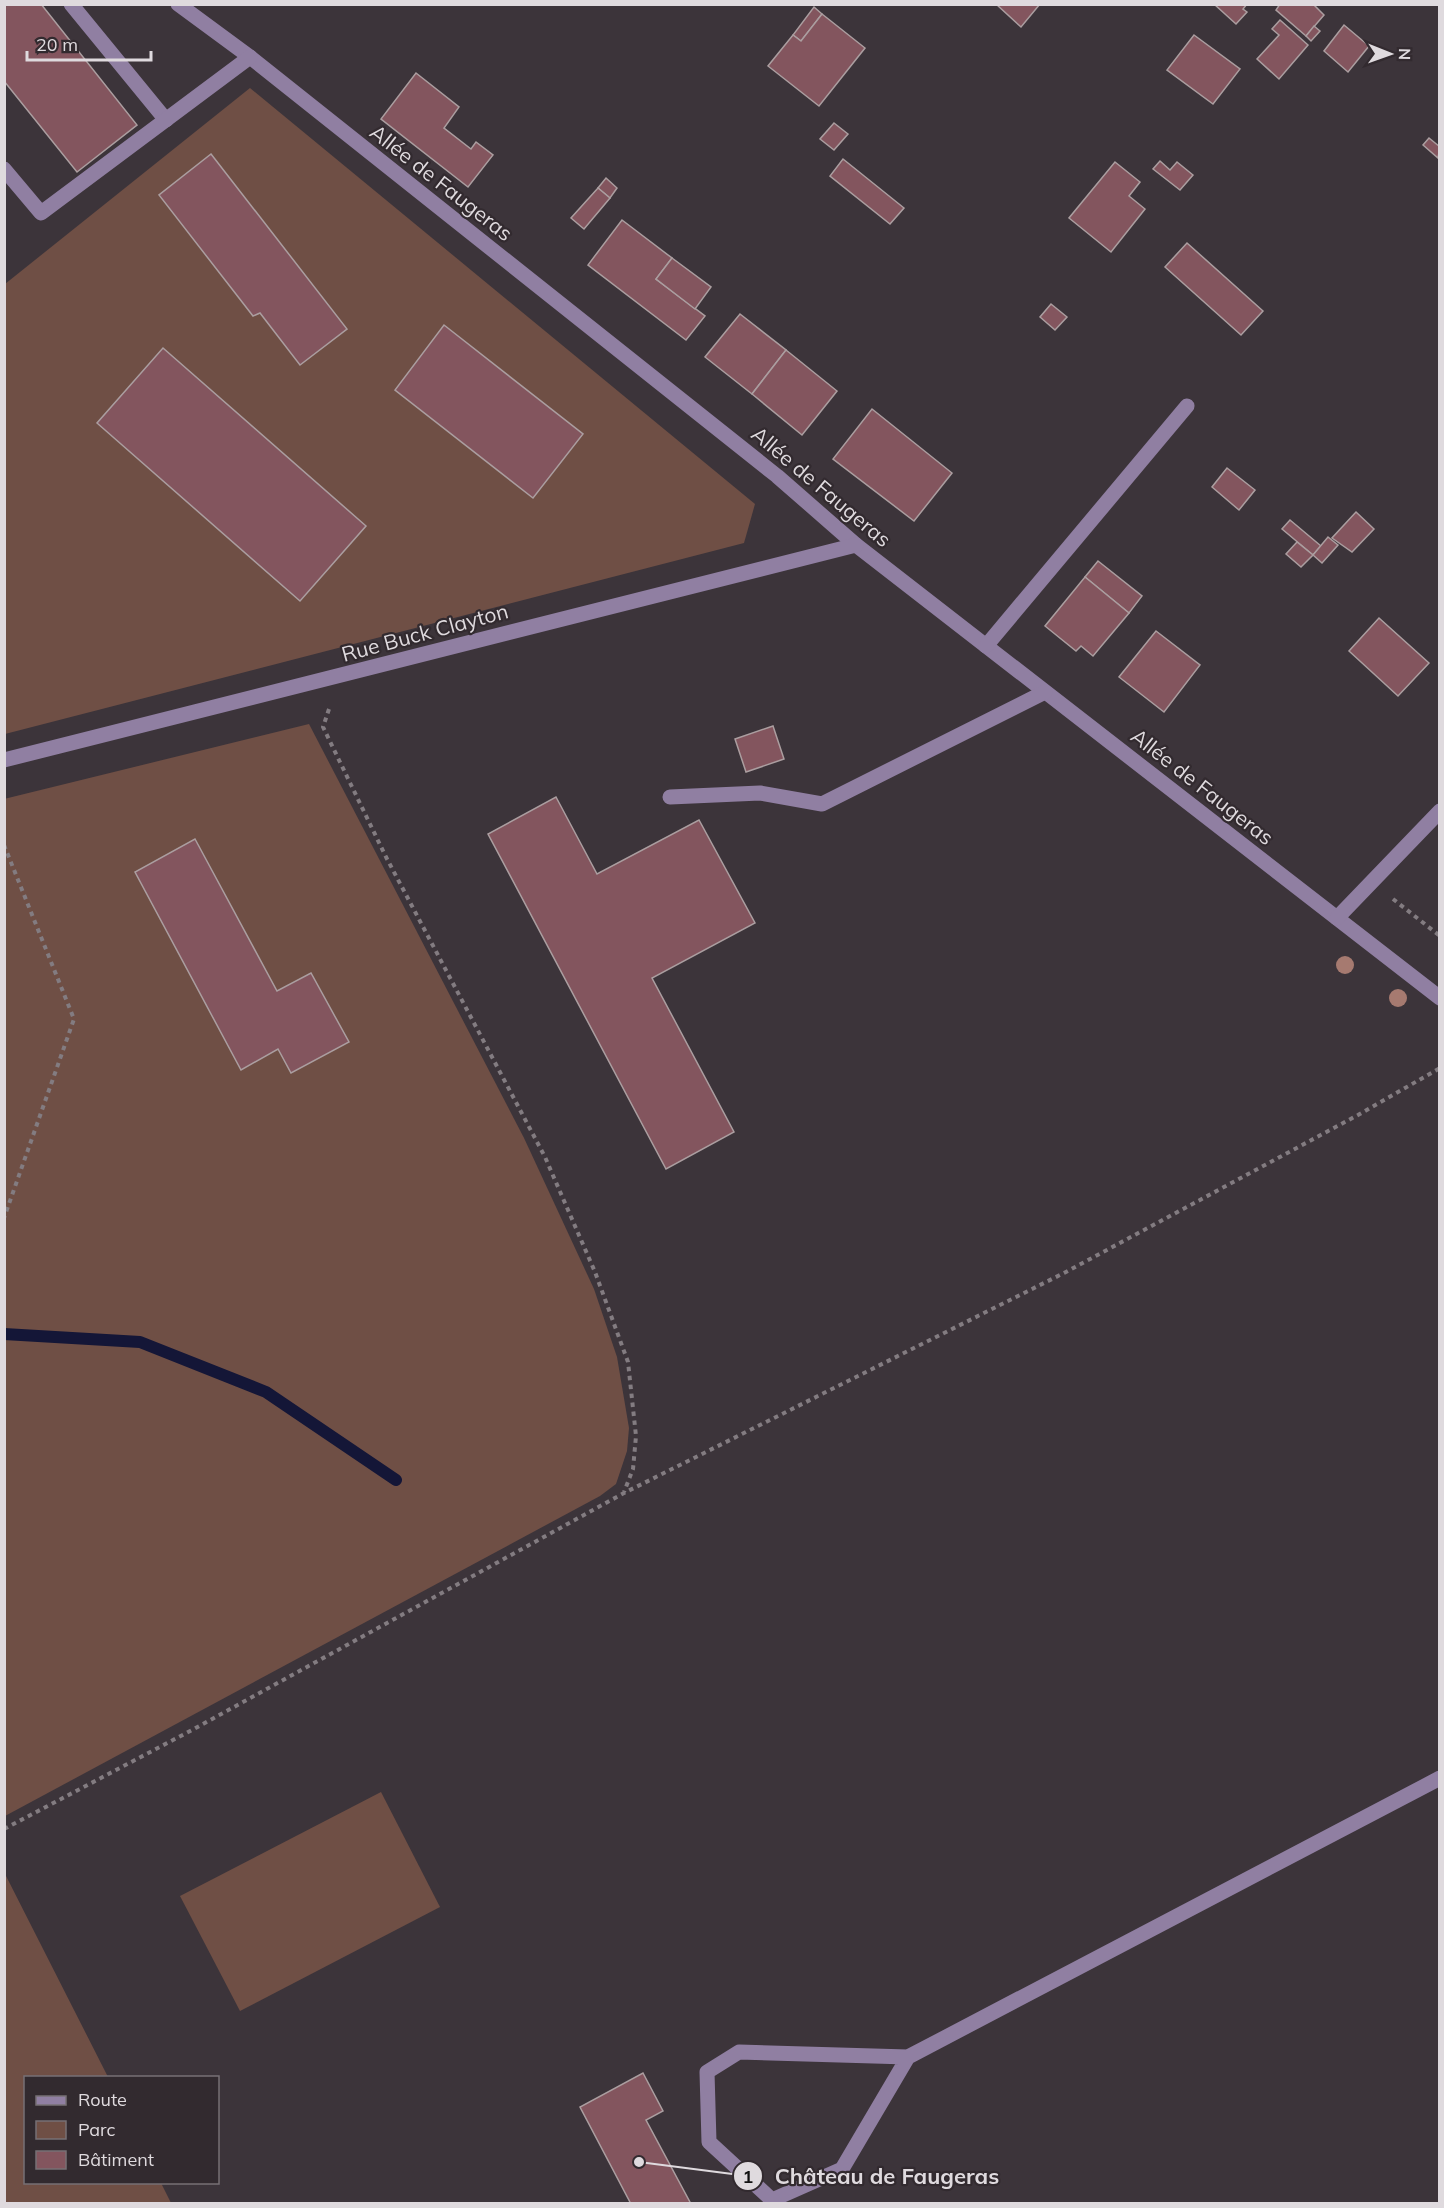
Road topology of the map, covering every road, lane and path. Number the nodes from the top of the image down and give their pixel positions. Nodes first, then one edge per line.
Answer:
1 (71, 4) edge
2 (178, 4) edge
3 (250, 57) junction
4 (166, 120) junction
5 (4, 170) edge
6 (1187, 406) dead end
7 (856, 545) junction
8 (986, 646) junction
9 (338, 677) junction
10 (1045, 692) junction
11 (4, 760) edge
12 (670, 797) dead end
13 (1440, 811) edge
14 (4, 845) edge
15 (1372, 882) junction
16 (1337, 918) junction
17 (1440, 936) edge
18 (1440, 998) edge
19 (1440, 1068) edge
20 (4, 1218) edge
21 (624, 1493) junction
22 (1440, 1778) edge
23 (4, 1829) edge
24 (908, 2057) junction

1 - 4 street
2 - 3 street, Allée de Faugeras
3 - 4 street
3 - 7 street, Allée de Faugeras
4 - 5 street
6 - 8 street
7 - 8 street, Allée de Faugeras
7 - 9 street, Rue Buck Clayton
8 - 10 street, Allée de Faugeras
9 - 11 street, Rue Buck Clayton
9 - 21 path
10 - 12 street
10 - 16 street, Allée de Faugeras
13 - 15 street
14 - 20 path
15 - 16 street
15 - 17 path
16 - 18 street, Allée de Faugeras
19 - 21 path
21 - 23 path
22 - 24 street
24 - 24 street

